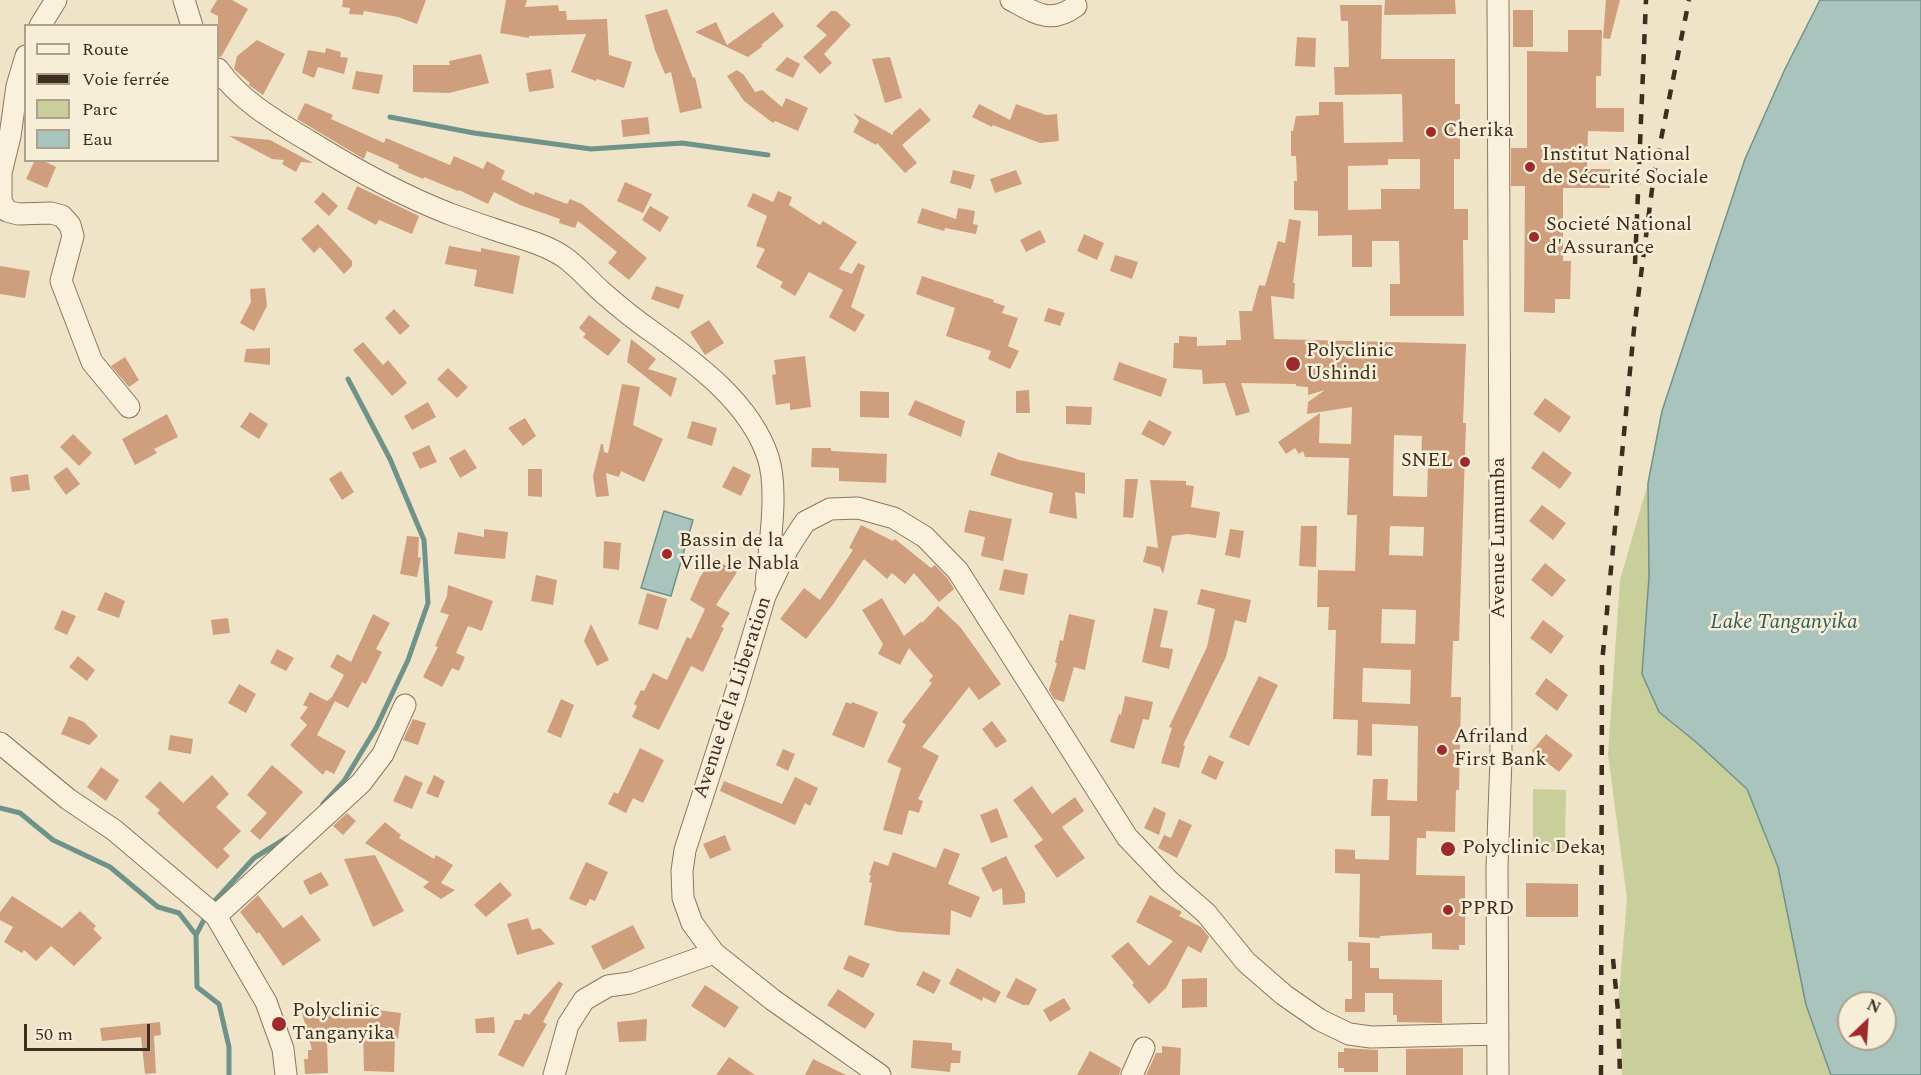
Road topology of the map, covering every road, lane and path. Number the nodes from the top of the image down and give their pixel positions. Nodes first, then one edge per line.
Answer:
1 (56, 0) edge
2 (184, 0) edge
3 (1011, 0) edge
4 (1498, 0) edge
5 (1077, 6) dead end
6 (41, 24) edge
7 (191, 24) edge
8 (24, 63) edge
9 (219, 70) edge
10 (129, 407) dead end
11 (765, 596) junction
12 (405, 705) dead end
13 (0, 743) edge
14 (216, 916) junction
15 (714, 953) junction
16 (1498, 1034) junction
17 (1144, 1048) dead end
18 (286, 1075) edge
19 (554, 1075) edge
20 (880, 1075) edge
21 (1132, 1075) edge
22 (1497, 1075) edge

1 - 6 street
2 - 7 street
3 - 5 street
4 - 16 street, Avenue Lumumba
8 - 10 street
9 - 11 street
11 - 15 street, Avenue de la Liberation
11 - 16 street, Avenue de la Liberation
12 - 14 street
13 - 14 street
14 - 18 street
15 - 19 street
15 - 20 street, Avenue de la Liberation
16 - 22 street, Avenue Lumumba
17 - 21 street

